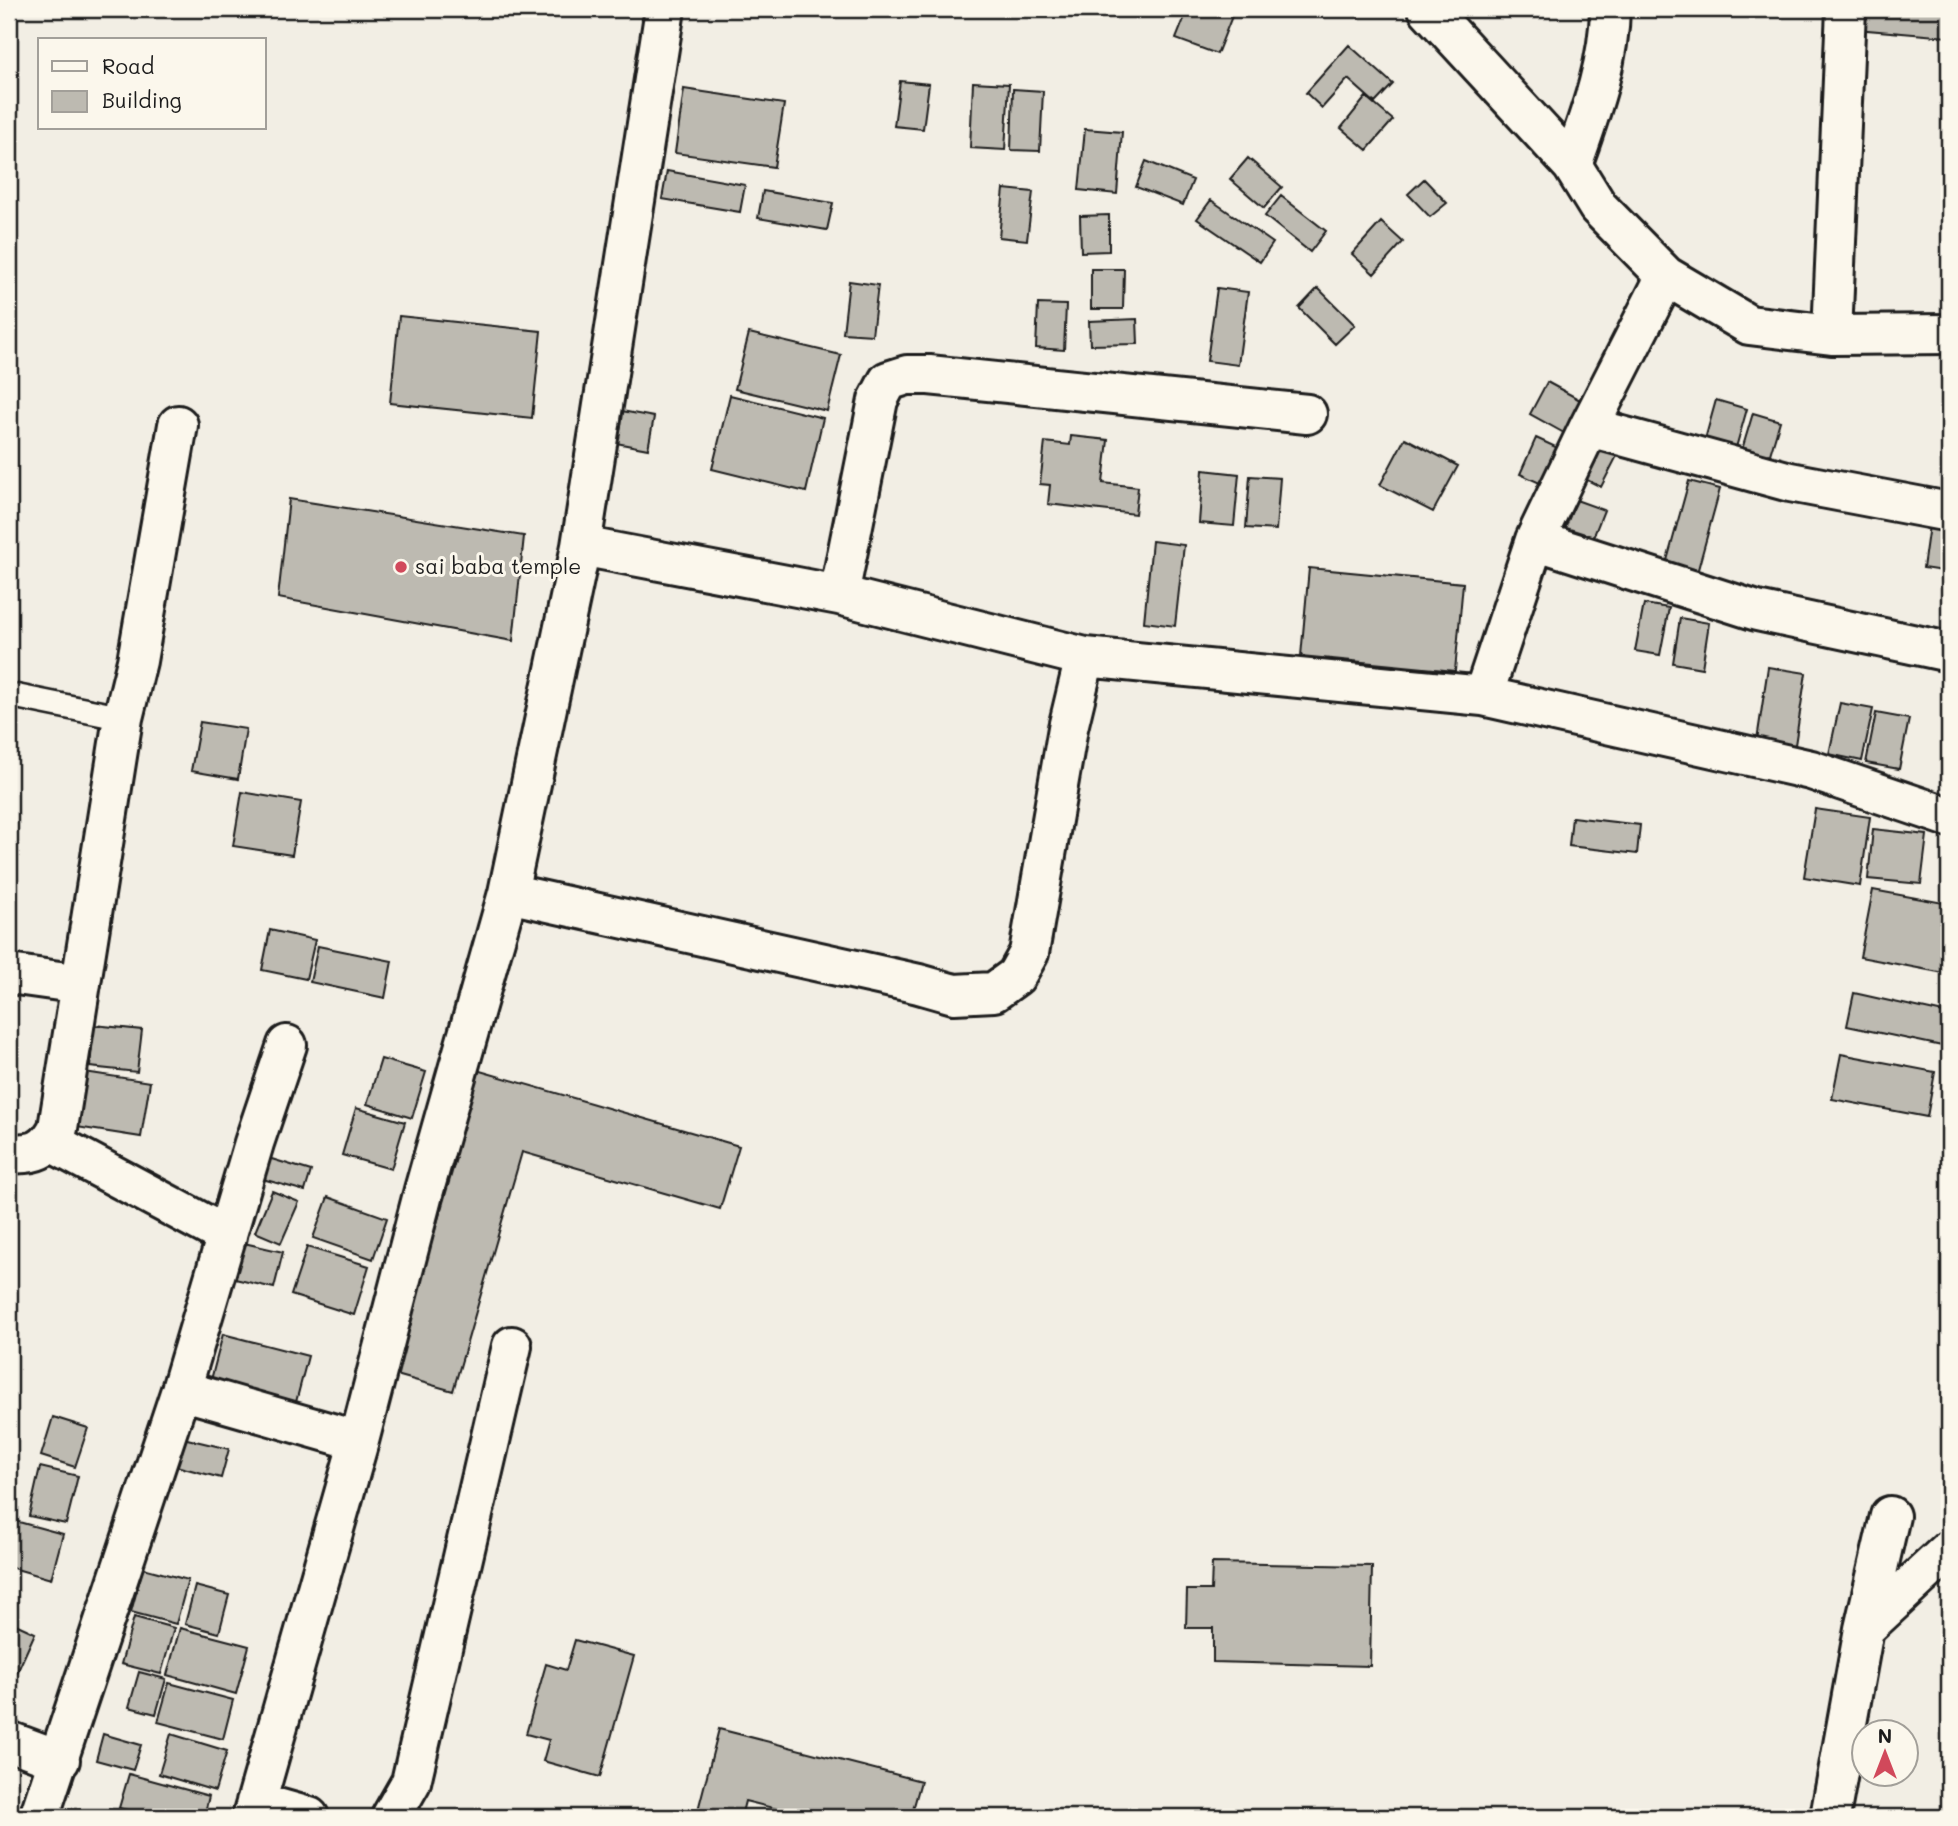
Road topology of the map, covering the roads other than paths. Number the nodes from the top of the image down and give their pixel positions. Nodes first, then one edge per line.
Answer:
1 (665, 9) edge
2 (1428, 9) edge
3 (1610, 9) edge
4 (1846, 9) edge
5 (1572, 165) junction
6 (1666, 276) junction
7 (1949, 334) edge
8 (1832, 335) junction
9 (1307, 414) dead end
10 (178, 425) dead end
11 (1589, 427) junction
12 (1949, 512) edge
13 (1535, 540) junction
14 (581, 545) junction
15 (839, 595) junction
16 (1949, 652) edge
17 (1086, 657) junction
18 (9, 695) edge
19 (1483, 696) junction
20 (123, 718) junction
21 (1949, 817) edge
22 (508, 893) junction
23 (9, 974) edge
24 (81, 984) junction
25 (287, 1045) dead end
26 (51, 1142) junction
27 (9, 1153) edge
28 (227, 1236) junction
29 (512, 1346) dead end
30 (181, 1390) junction
31 (359, 1441) junction
32 (1890, 1516) dead end
33 (1949, 1550) edge
34 (1864, 1629) junction
35 (9, 1741) edge
36 (60, 1760) junction
37 (254, 1810) edge
38 (39, 1817) edge
39 (309, 1817) edge
40 (391, 1817) edge
41 (1830, 1817) edge

1 - 14 street
2 - 5 street
3 - 5 street
4 - 8 street
5 - 6 street
6 - 8 street
6 - 11 street
7 - 8 street
9 - 15 street
10 - 20 street
11 - 12 street
11 - 13 street
13 - 16 street
13 - 19 street
14 - 15 street
14 - 22 street
15 - 17 street
17 - 19 street
17 - 22 street
18 - 20 lane
19 - 21 street
20 - 24 street
22 - 31 street
23 - 24 street
24 - 26 street
25 - 28 street
26 - 27 street
26 - 28 street
28 - 30 street
29 - 40 street
30 - 31 street
30 - 36 street
31 - 37 street
32 - 34 street
33 - 34 street
34 - 41 street
35 - 36 street
36 - 38 street
37 - 39 street

